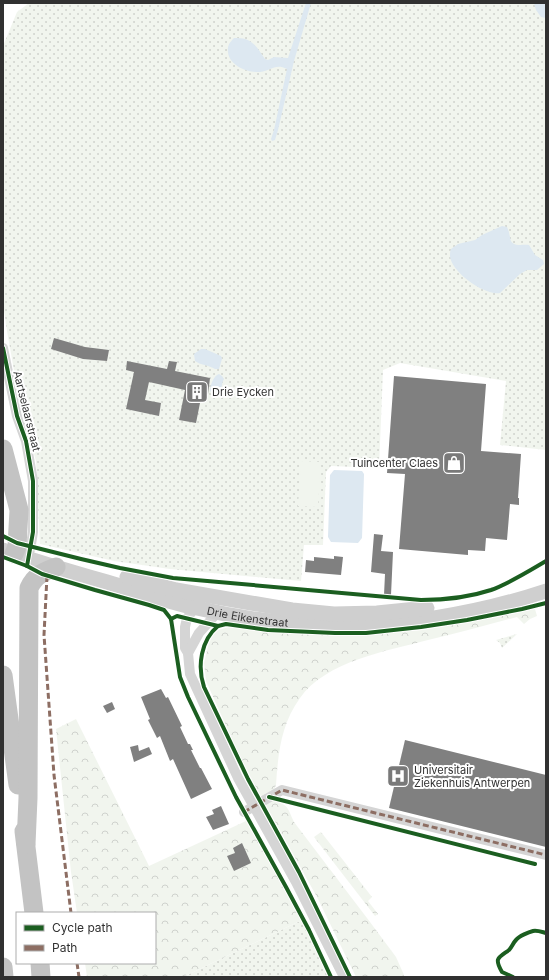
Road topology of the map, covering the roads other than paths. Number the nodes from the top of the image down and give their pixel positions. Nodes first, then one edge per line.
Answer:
1 (3, 348) edge
2 (3, 449) edge
3 (13, 549) edge
4 (56, 567) junction
5 (546, 581) edge
6 (546, 591) edge
7 (166, 600) junction
8 (257, 604) junction
9 (195, 608) junction
10 (216, 612) junction
11 (427, 613) junction
12 (185, 627) junction
13 (188, 653) junction
14 (3, 675) edge
15 (254, 806) junction
16 (244, 812) dead end
17 (26, 844) junction
18 (546, 855) edge
19 (34, 912) edge
20 (40, 964) edge
21 (3, 967) edge
22 (4, 977) edge
23 (41, 977) edge
24 (344, 977) edge

1 - 3 street, Aartselaarstraat
2 - 3 highway
3 - 4 street, Drie Eikenstraat
3 - 8 street, Drie Eikenstraat
4 - 7 street, Drie Eikenstraat
4 - 17 highway
5 - 11 street, Drie Eikenstraat
6 - 11 street, Drie Eikenstraat
7 - 9 street, Drie Eikenstraat
7 - 12 street
8 - 9 street
8 - 11 street, Drie Eikenstraat
9 - 10 street, Drie Eikenstraat
9 - 12 street
10 - 11 street, Drie Eikenstraat
10 - 13 street
12 - 13 street
13 - 15 street
14 - 17 highway
15 - 16 street
15 - 18 street
15 - 24 street
17 - 19 highway
20 - 23 highway
21 - 22 highway

